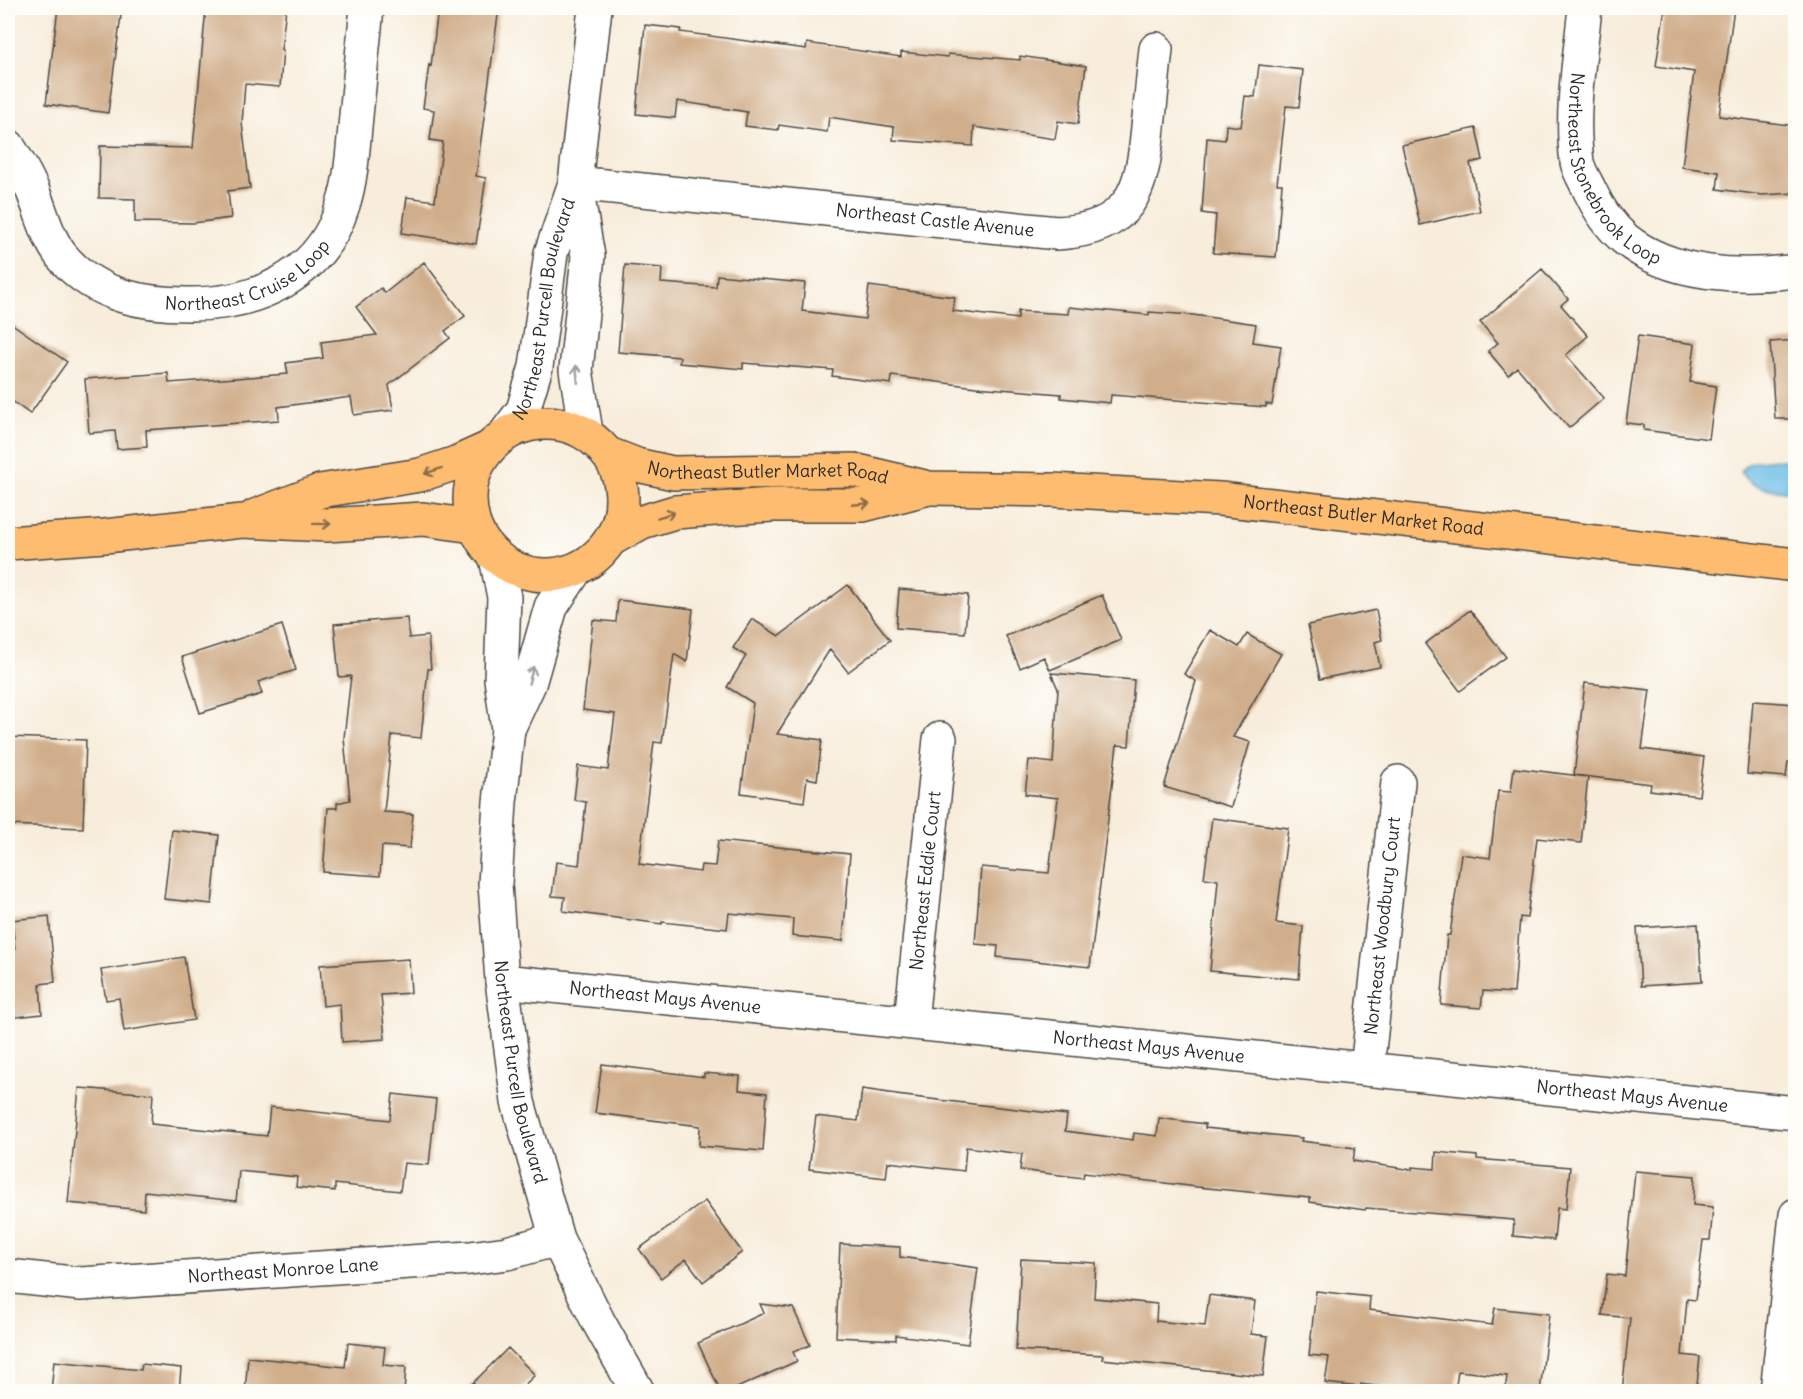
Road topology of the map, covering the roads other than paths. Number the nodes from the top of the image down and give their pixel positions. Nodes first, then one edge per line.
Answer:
1 (366, 8) edge
2 (595, 8) edge
3 (1585, 8) edge
4 (1156, 49) dead end
5 (8, 146) edge
6 (575, 183) junction
7 (1796, 271) edge
8 (496, 441) junction
9 (596, 442) junction
10 (929, 488) junction
11 (242, 521) junction
12 (473, 526) junction
13 (613, 538) junction
14 (8, 543) edge
15 (495, 558) junction
16 (1796, 565) edge
17 (575, 571) junction
18 (508, 729) junction
19 (940, 739) dead end
20 (1398, 782) dead end
21 (502, 981) junction
22 (911, 1021) junction
23 (1367, 1069) junction
24 (1796, 1113) edge
25 (1796, 1215) edge
26 (557, 1239) junction
27 (8, 1276) edge
28 (638, 1392) edge
29 (1777, 1392) edge

1 - 5 street, Northeast Cruise Loop
2 - 6 street, Northeast Purcell Boulevard
3 - 7 street, Northeast Stonebrook Loop
4 - 6 street, Northeast Castle Avenue
6 - 8 street, Northeast Purcell Boulevard
9 -> 6 street, Northeast Purcell Boulevard
8 - 9 main road
8 -> 11 main road
8 - 12 main road
9 - 10 main road, Northeast Butler Market Road
9 - 13 main road
13 -> 10 main road, Northeast Butler Market Road
10 - 16 main road, Northeast Butler Market Road
11 -> 12 main road
11 - 14 main road
12 - 15 main road
13 - 17 main road
15 - 17 main road
15 - 18 street, Northeast Purcell Boulevard
18 -> 17 street, Northeast Purcell Boulevard
18 - 21 street, Northeast Purcell Boulevard
19 - 22 street, Northeast Eddie Court
20 - 23 street, Northeast Woodbury Court
21 - 22 street, Northeast Mays Avenue
21 - 26 street, Northeast Purcell Boulevard
22 - 23 street, Northeast Mays Avenue
23 - 24 street, Northeast Mays Avenue
25 - 29 street
26 - 27 street, Northeast Monroe Lane
26 - 28 street, Northeast Purcell Boulevard

